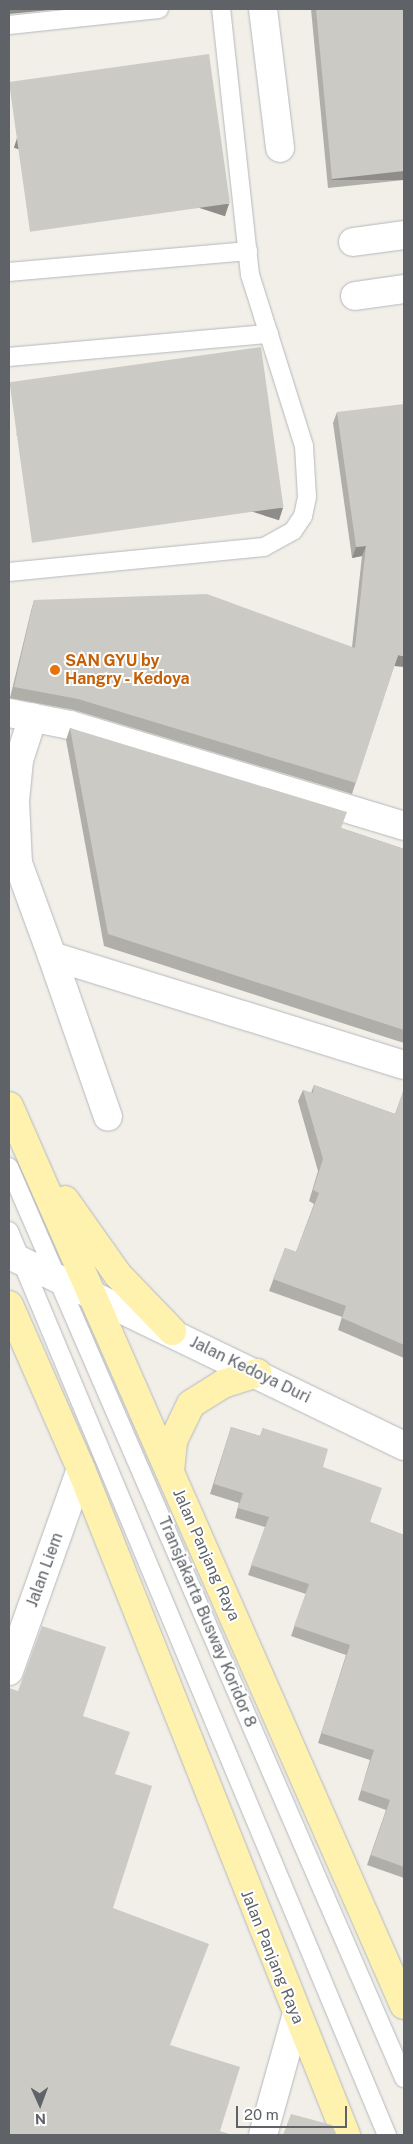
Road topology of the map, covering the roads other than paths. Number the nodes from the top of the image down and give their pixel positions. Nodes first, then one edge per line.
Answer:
1 (159, 9) edge
2 (221, 9) edge
3 (263, 9) edge
4 (9, 25) edge
5 (280, 148) dead end
6 (404, 235) edge
7 (353, 242) dead end
8 (248, 251) junction
9 (9, 272) edge
10 (404, 289) edge
11 (355, 296) dead end
12 (269, 334) junction
13 (9, 357) edge
14 (9, 572) edge
15 (21, 715) edge
16 (404, 826) edge
17 (13, 863) edge
18 (52, 956) junction
19 (404, 1065) edge
20 (9, 1106) edge
21 (108, 1117) dead end
22 (25, 1143) junction
23 (9, 1167) edge
24 (9, 1231) edge
25 (16, 1258) edge
26 (58, 1278) junction
27 (96, 1295) junction
28 (9, 1305) edge
29 (172, 1331) junction
30 (257, 1373) junction
31 (404, 1446) edge
32 (81, 1469) junction
33 (170, 1473) junction
34 (9, 1671) edge
35 (404, 2005) edge
36 (296, 2017) junction
37 (404, 2078) edge
38 (264, 2135) edge
39 (346, 2135) edge
40 (387, 2135) edge

1 - 4 lane
2 - 8 lane
3 - 5 street
6 - 7 street
8 - 9 lane
8 - 12 lane
10 - 11 street
12 - 13 lane
12 - 14 lane
15 - 16 street
15 - 17 street
17 - 18 street
18 - 19 street
18 - 21 street
20 - 22 main road, Jalan Panjang Raya
22 - 27 main road, Jalan Panjang Raya
22 - 29 main road
23 - 26 lane, Transjakarta Busway Koridor 8
24 - 25 lane, Transjakarta Busway Koridor 8
25 - 26 street, Jalan Kedoya Duri
25 - 40 lane, Transjakarta Busway Koridor 8
26 - 27 street, Jalan Kedoya Duri
26 - 37 lane, Transjakarta Busway Koridor 8
27 - 29 street, Jalan Kedoya Duri
27 - 33 main road, Jalan Panjang Raya
28 - 32 main road, Jalan Panjang Raya
29 - 30 street, Jalan Kedoya Duri
30 - 31 street, Jalan Kedoya Duri
30 - 33 main road
32 - 34 street, Jalan Liem
32 - 36 main road, Jalan Panjang Raya
33 - 35 main road, Jalan Panjang Raya
36 - 38 street
36 - 39 main road, Jalan Panjang Raya

